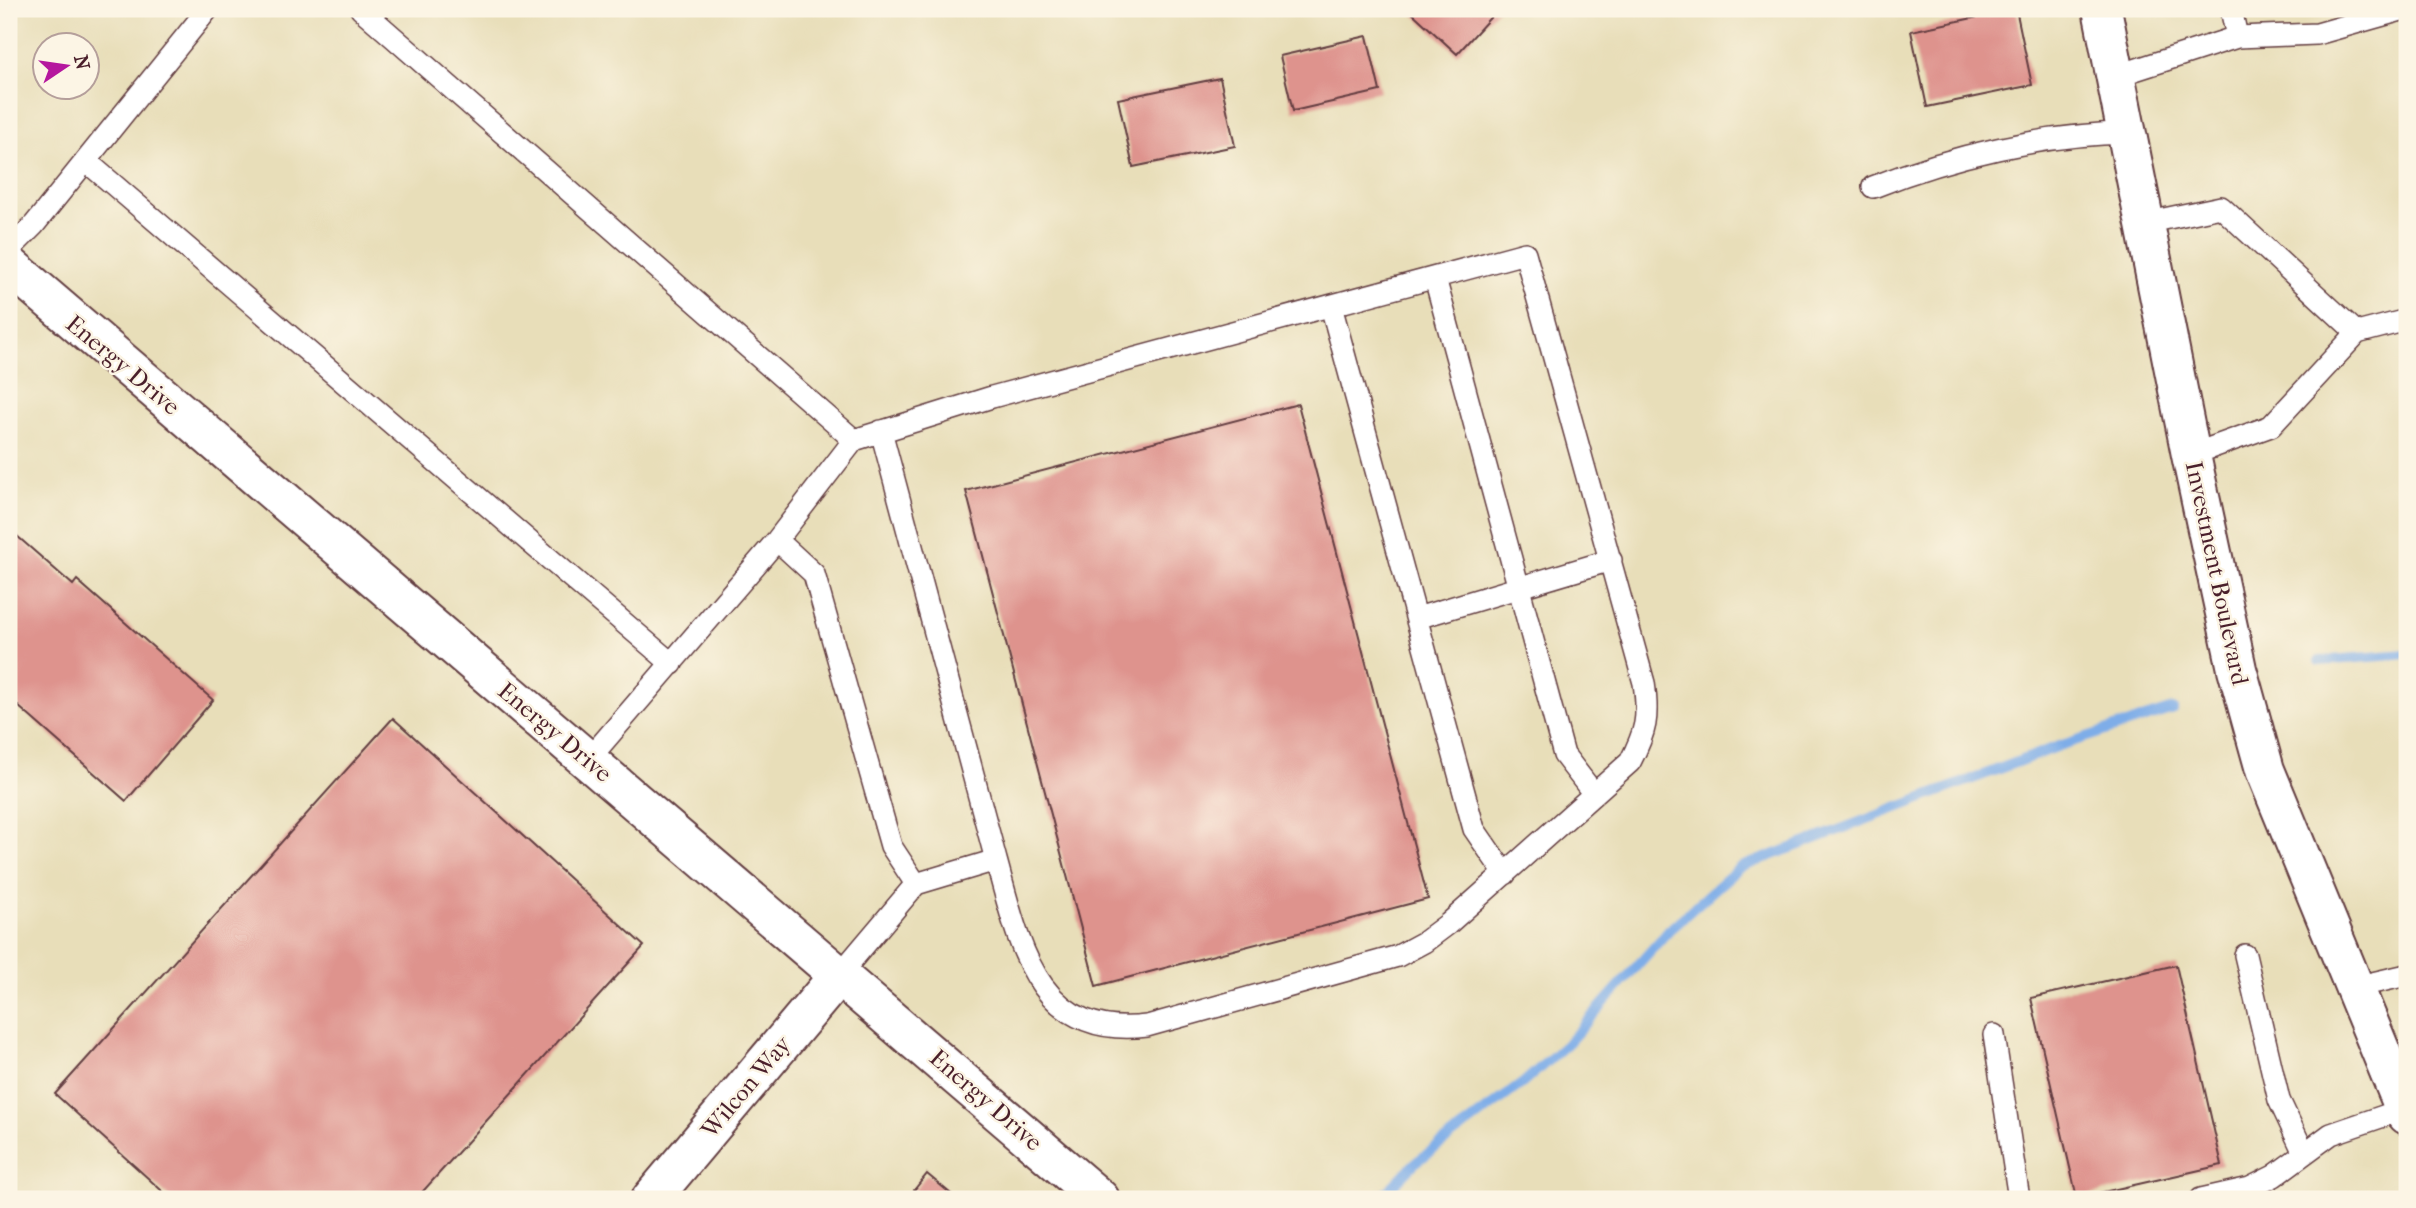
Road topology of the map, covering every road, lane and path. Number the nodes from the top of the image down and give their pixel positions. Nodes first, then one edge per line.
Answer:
1 (208, 9) edge
2 (361, 9) edge
3 (2102, 9) edge
4 (2231, 9) edge
5 (2405, 9) edge
6 (2237, 37) junction
7 (2116, 76) junction
8 (2128, 133) junction
9 (86, 161) junction
10 (1873, 187) dead end
11 (2145, 223) junction
12 (9, 250) edge
13 (9, 265) edge
14 (1435, 278) junction
15 (1331, 306) junction
16 (2407, 320) edge
17 (2357, 334) junction
18 (881, 431) junction
19 (854, 440) junction
20 (2191, 455) junction
21 (777, 540) junction
22 (1611, 561) junction
23 (1519, 587) junction
24 (1417, 618) junction
25 (672, 664) junction
26 (588, 760) junction
27 (1594, 794) junction
28 (996, 860) junction
29 (1505, 874) junction
30 (916, 884) junction
31 (2245, 955) dead end
32 (840, 974) junction
33 (2407, 975) edge
34 (2355, 987) junction
35 (1994, 1035) dead end
36 (2406, 1111) edge
37 (2304, 1153) junction
38 (651, 1199) edge
39 (1100, 1199) edge
40 (2020, 1199) edge
41 (2201, 1199) edge

1 - 9 lane
2 - 19 lane
3 - 7 street, Investment Boulevard
4 - 6 lane
5 - 6 lane
6 - 7 lane
7 - 8 street, Investment Boulevard
8 - 10 lane
8 - 11 street, Investment Boulevard
9 - 12 lane
9 - 25 lane
11 - 17 lane
11 - 20 street, Investment Boulevard
13 - 26 street, Energy Drive
14 - 15 lane
14 - 22 lane
14 - 23 lane
15 - 18 lane
15 - 24 lane
16 - 17 lane
17 - 20 lane
18 - 19 lane
18 - 28 lane
19 - 21 lane
20 - 34 street, Investment Boulevard
21 - 25 lane
21 - 30 lane
22 - 23 lane
22 - 27 lane
23 - 24 lane
23 - 27 lane
24 - 29 lane
25 - 26 lane
26 - 32 street, Energy Drive
27 - 29 lane
28 - 29 lane
28 - 30 lane
30 - 32 lane
31 - 37 lane
32 - 38 street, Wilcon Way
32 - 39 street, Energy Drive
33 - 34 lane
34 - 36 street, Investment Boulevard
35 - 40 lane
36 - 37 lane
37 - 41 lane

